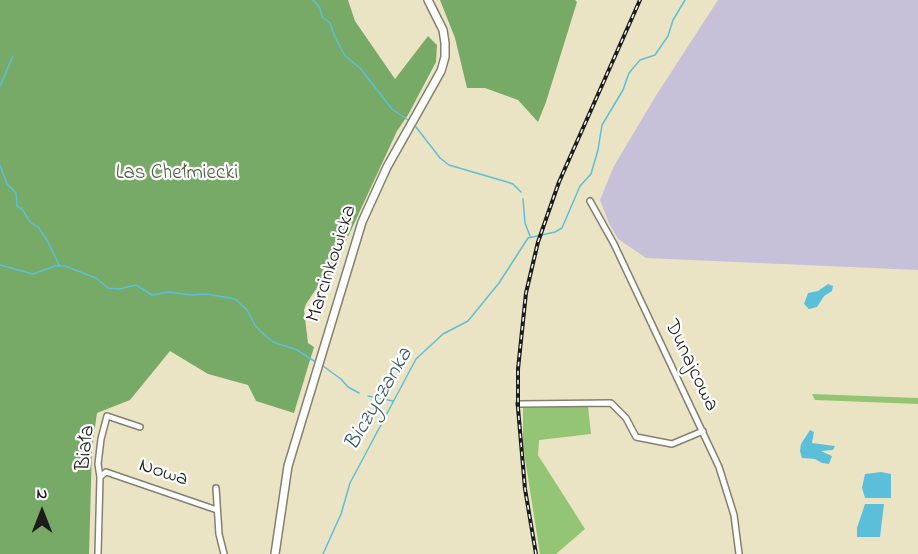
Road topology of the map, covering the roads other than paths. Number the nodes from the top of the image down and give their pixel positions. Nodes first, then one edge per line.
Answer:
1 (428, 0) edge
2 (590, 201) dead end
3 (519, 404) dead end
4 (140, 427) dead end
5 (703, 430) junction
6 (100, 477) junction
7 (216, 488) dead end
8 (217, 510) junction
9 (99, 554) edge
10 (224, 554) edge
11 (275, 554) edge
12 (739, 554) edge

1 - 11 street, Marcinkowicka
2 - 5 street, Dunajcowa
3 - 5 street
4 - 6 street, Biała
5 - 12 street, Dunajcowa
6 - 8 street, Nowa
6 - 9 street, Biała
7 - 8 street
8 - 10 street

